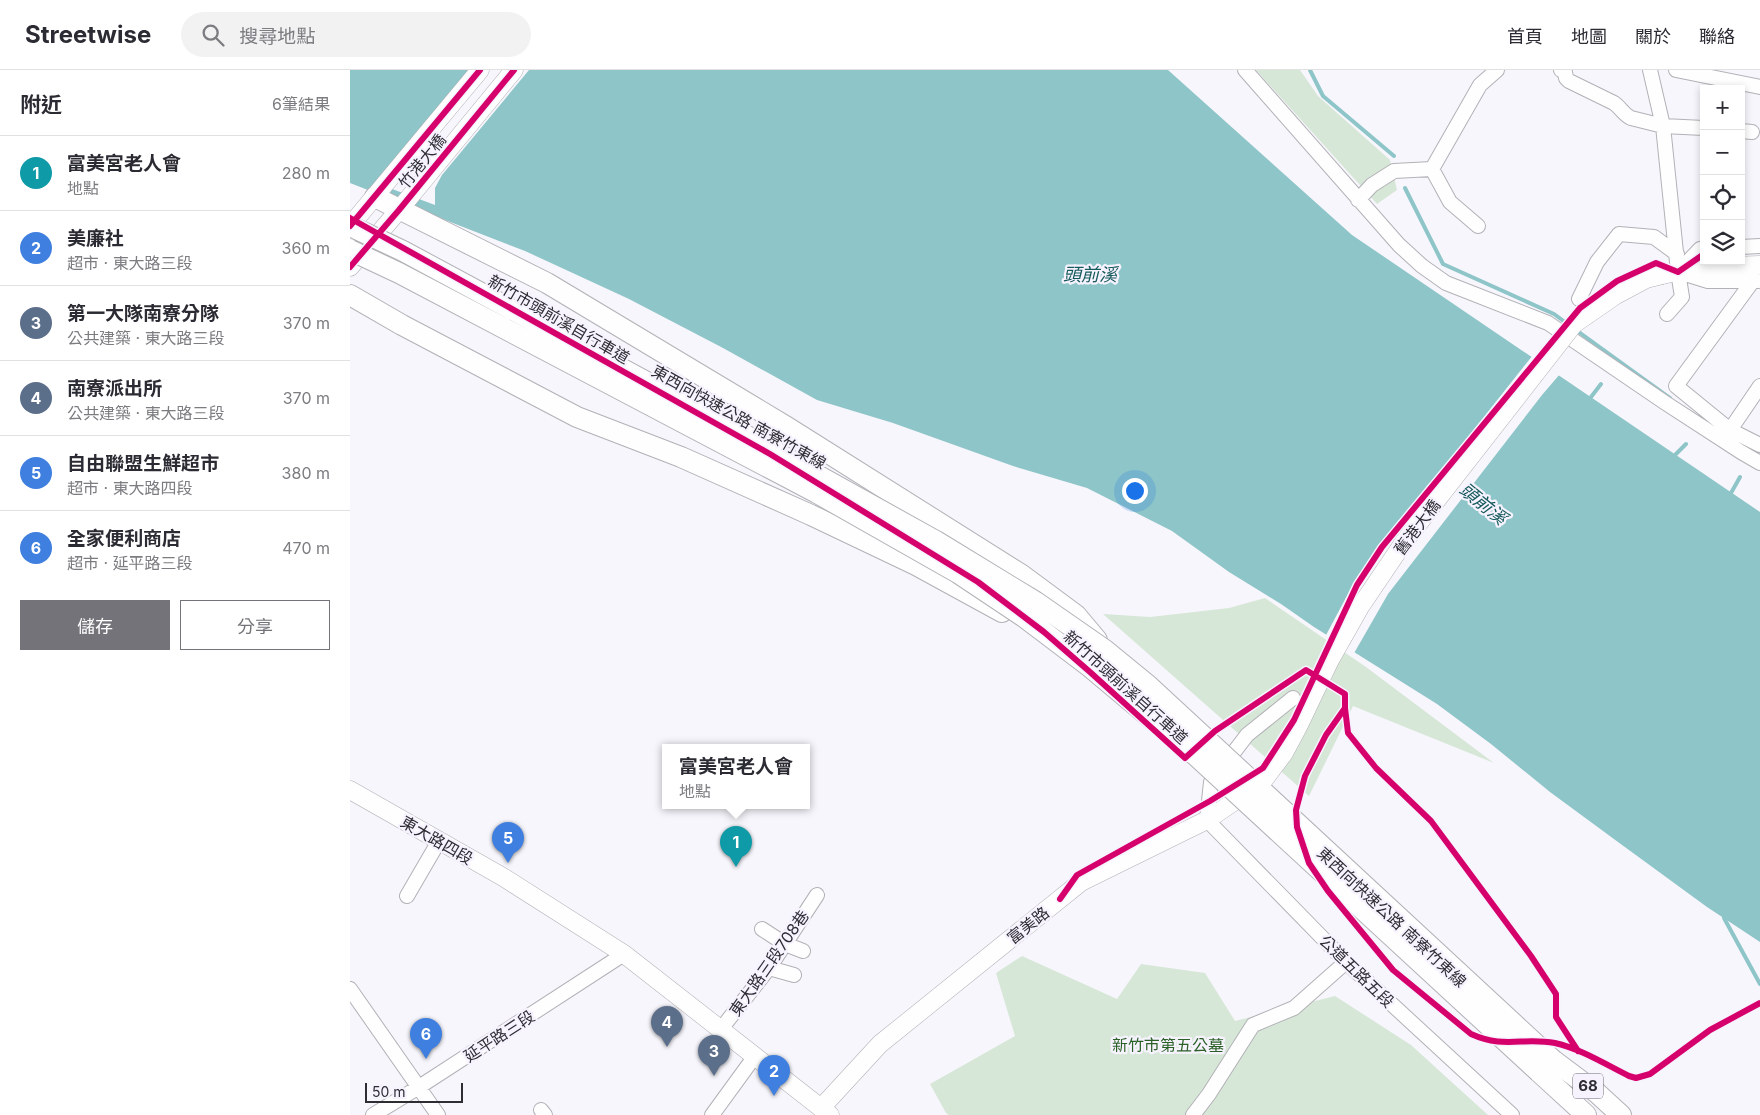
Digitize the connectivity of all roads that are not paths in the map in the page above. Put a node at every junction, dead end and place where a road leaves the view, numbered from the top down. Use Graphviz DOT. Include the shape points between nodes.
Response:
graph roads {
  1 [pos="480,70"];
  2 [pos="514,70"];
  3 [pos="1245,70"];
  4 [pos="1496,70"];
  5 [pos="1561,70"];
  6 [pos="1650,70"];
  7 [pos="1676,70"];
  8 [pos="1760,87"];
  9 [pos="1663,126"];
  10 [pos="1700,128"];
  11 [pos="1432,169"];
  12 [pos="374,197"];
  13 [pos="1358,200"];
  14 [pos="399,210"];
  15 [pos="350,226"];
  16 [pos="1478,226"];
  17 [pos="1760,246"];
  18 [pos="1745,247"];
  19 [pos="1700,249"];
  20 [pos="350,250"];
  21 [pos="1760,265"];
  22 [pos="350,267"];
  23 [pos="1672,267"];
  24 [pos="1756,281"];
  25 [pos="350,295"];
  26 [pos="1579,299"];
  27 [pos="1667,314"];
  28 [pos="1760,386"];
  29 [pos="1730,430"];
  30 [pos="1760,445"];
  31 [pos="1760,463"];
  32 [pos="1105,650"];
  33 [pos="1090,667"];
  34 [pos="1293,698"];
  35 [pos="1263,781"];
  36 [pos="350,790"];
  37 [pos="1207,820"];
  38 [pos="439,841"];
  39 [pos="817,895"];
  40 [pos="407,896"];
  41 [pos="762,929"];
  42 [pos="785,944"];
  43 [pos="804,951"];
  44 [pos="624,954"];
  45 [pos="1346,962"];
  46 [pos="769,968"];
  47 [pos="794,975"];
  48 [pos="352,998"];
  49 [pos="720,1030"];
  50 [pos="755,1056"];
  51 [pos="1546,1066"];
  52 [pos="420,1088"];
  53 [pos="826,1112"];
  54 [pos="373,1115"];
  55 [pos="438,1115"];
  56 [pos="712,1115"];
  57 [pos="1193,1115"];
  58 [pos="1512,1115"];
  59 [pos="1586,1115"];
  60 [pos="1621,1115"];
  1 -- 12 [label="main road, 竹港大橋"];
  2 -- 14 [label="main road, 竹港大橋"];
  3 -- 13 [label="street"];
  4 -- 11 [label="street" via="1480,85"];
  5 -- 9 [label="street" via="1569,81 1614,103 1627,116"];
  6 -- 9 [label="street"];
  7 -- 8 [label="street"];
  9 -- 10 [label="street"];
  9 -- 23 [label="street"];
  11 -- 13 [label="street" via="1394,171 1372,185"];
  11 -- 16 [label="street" via="1450,202"];
  12 -- 14 [label="highway"];
  12 -- 15 [label="main road, 竹港大橋"];
  13 -- 31 [label="street" via="1398,245 1446,283 1548,323"];
  14 -- 22 [label="main road, 竹港大橋, bridge"];
  14 -- 32 [label="highway, bridge" via="547,283 968,539 1076,616"];
  15 -- 32 [label="highway, 東西向快速公路 南寮竹東線 / 68, bridge" via="747,436 936,541 1036,602"];
  17 -- 18 [label="street"];
  19 -- 23 [label="street"];
  20 -- 33 [label="highway, 東西向快速公路 南寮竹東線 / 68, bridge" via="826,498 958,573"];
  21 -- 23 [label="main road, 舊港大橋"];
  23 -- 24 [label="street" via="1708,281"];
  23 -- 26 [label="street" via="1654,237 1619,234 1597,262"];
  23 -- 27 [label="street" via="1682,297"];
  23 -- 35 [label="main road, 舊港大橋, bridge" via="1616,295 1574,324 1404,542 1365,599 1330,660 1284,753"];
  24 -- 29 [label="street" via="1676,386"];
  25 -- 33 [label="highway, bridge" via="577,417 681,457 916,564 994,607"];
  28 -- 29 [label="street"];
  29 -- 30 [label="street"];
  32 -- 51 [label="highway, 東西向快速公路 南寮竹東線 / 68, bridge" via="1163,699"];
  33 -- 51 [label="highway, 東西向快速公路 南寮竹東線 / 68, bridge" via="1195,755"];
  34 -- 37 [label="street" via="1247,735 1211,782"];
  35 -- 37 [label="main road, 富美路"];
  36 -- 38 [label="main road, 東大路四段"];
  37 -- 45 [label="street, 公道五路五段"];
  37 -- 53 [label="main road, 富美路" via="1081,882 880,1044"];
  38 -- 40 [label="street"];
  38 -- 44 [label="main road, 東大路四段" via="503,877"];
  39 -- 42 [label="street, 東大路三段708巷"];
  41 -- 42 [label="street"];
  42 -- 43 [label="street"];
  42 -- 46 [label="street, 東大路三段708巷"];
  44 -- 49 [label="main road, 東大路四段"];
  44 -- 52 [label="street, 延平路三段"];
  45 -- 57 [label="street" via="1294,1008 1253,1025"];
  45 -- 58 [label="street, 公道五路五段"];
  46 -- 47 [label="street"];
  46 -- 49 [label="street, 東大路三段708巷"];
  48 -- 52 [label="street"];
  49 -- 50 [label="main road, 東大路四段"];
  50 -- 53 [label="main road, 東大路四段"];
  50 -- 56 [label="street"];
  51 -- 59 [label="highway, 東西向快速公路 南寮竹東線 / 68"];
  51 -- 60 [label="highway, 東西向快速公路 南寮竹東線 / 68" via="1597,1093"];
  52 -- 54 [label="street, 延平路三段"];
  52 -- 55 [label="street"];
}
